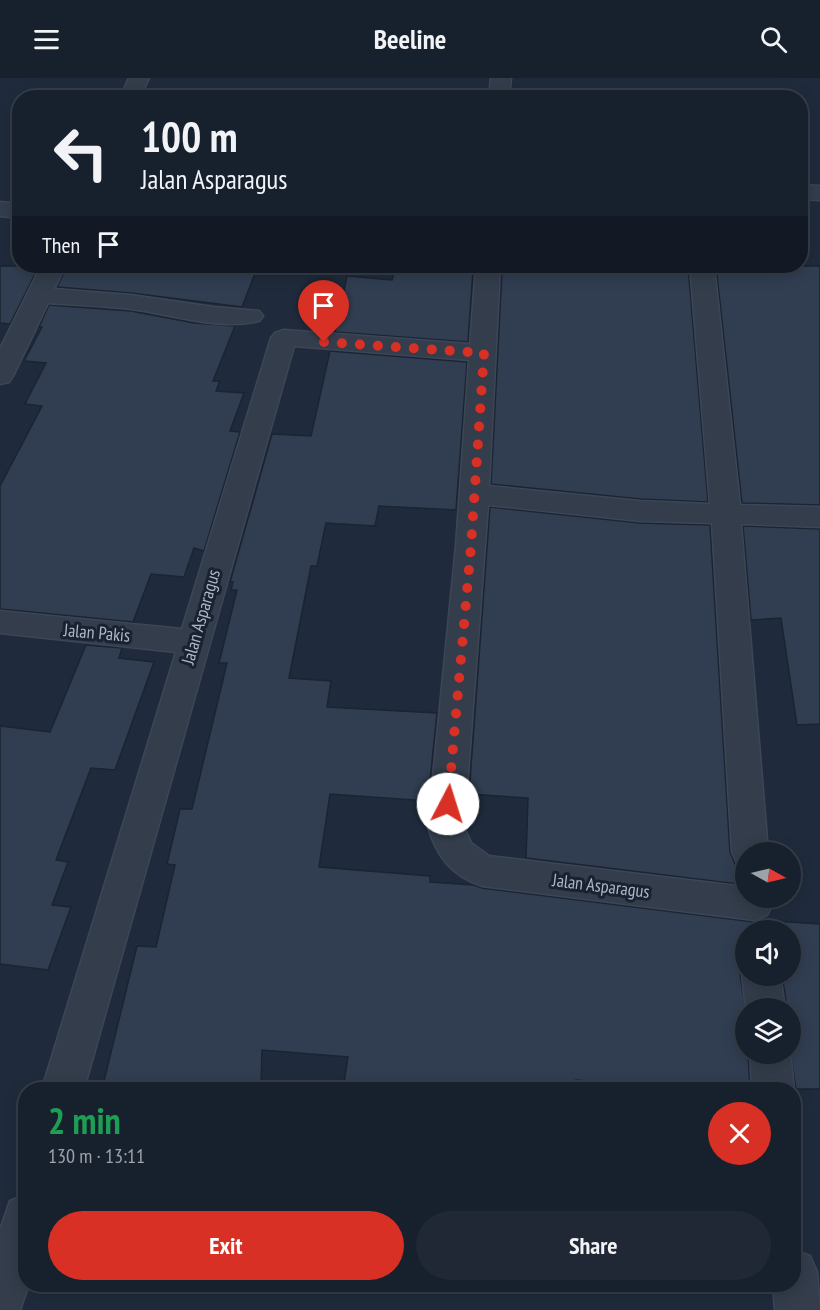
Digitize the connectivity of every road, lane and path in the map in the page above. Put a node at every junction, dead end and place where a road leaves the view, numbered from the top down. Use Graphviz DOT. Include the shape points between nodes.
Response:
graph roads {
  1 [pos="50,273"];
  2 [pos="488,273"];
  3 [pos="703,273"];
  4 [pos="39,295"];
  5 [pos="250,316"];
  6 [pos="484,353"];
  7 [pos="0,376"];
  8 [pos="475,494"];
  9 [pos="726,515"];
  10 [pos="820,517"];
  11 [pos="0,622"];
  12 [pos="194,642"];
  13 [pos="749,842"];
  14 [pos="755,910"];
  15 [pos="771,1064"];
  16 [pos="65,1082"];
  17 [pos="772,1082"];
  18 [pos="18,1244"];
  19 [pos="796,1292"];
  20 [pos="0,1304"];
  21 [pos="798,1310"];
  1 -- 4 [label="street"];
  2 -- 6 [label="street, Jalan Asparagus"];
  3 -- 9 [label="street"];
  4 -- 5 [label="street"];
  4 -- 7 [label="street"];
  6 -- 8 [label="street, Jalan Asparagus"];
  6 -- 12 [label="street, Jalan Asparagus" via="284,338"];
  8 -- 9 [label="street" via="640,511"];
  8 -- 14 [label="street, Jalan Asparagus" via="446,827 451,846 482,872"];
  9 -- 10 [label="street"];
  9 -- 13 [label="street"];
  11 -- 12 [label="street, Jalan Pakis"];
  12 -- 16 [label="street, Jalan Asparagus"];
  15 -- 17 [label="street"];
  18 -- 20 [label="street"];
  19 -- 21 [label="street"];
}
